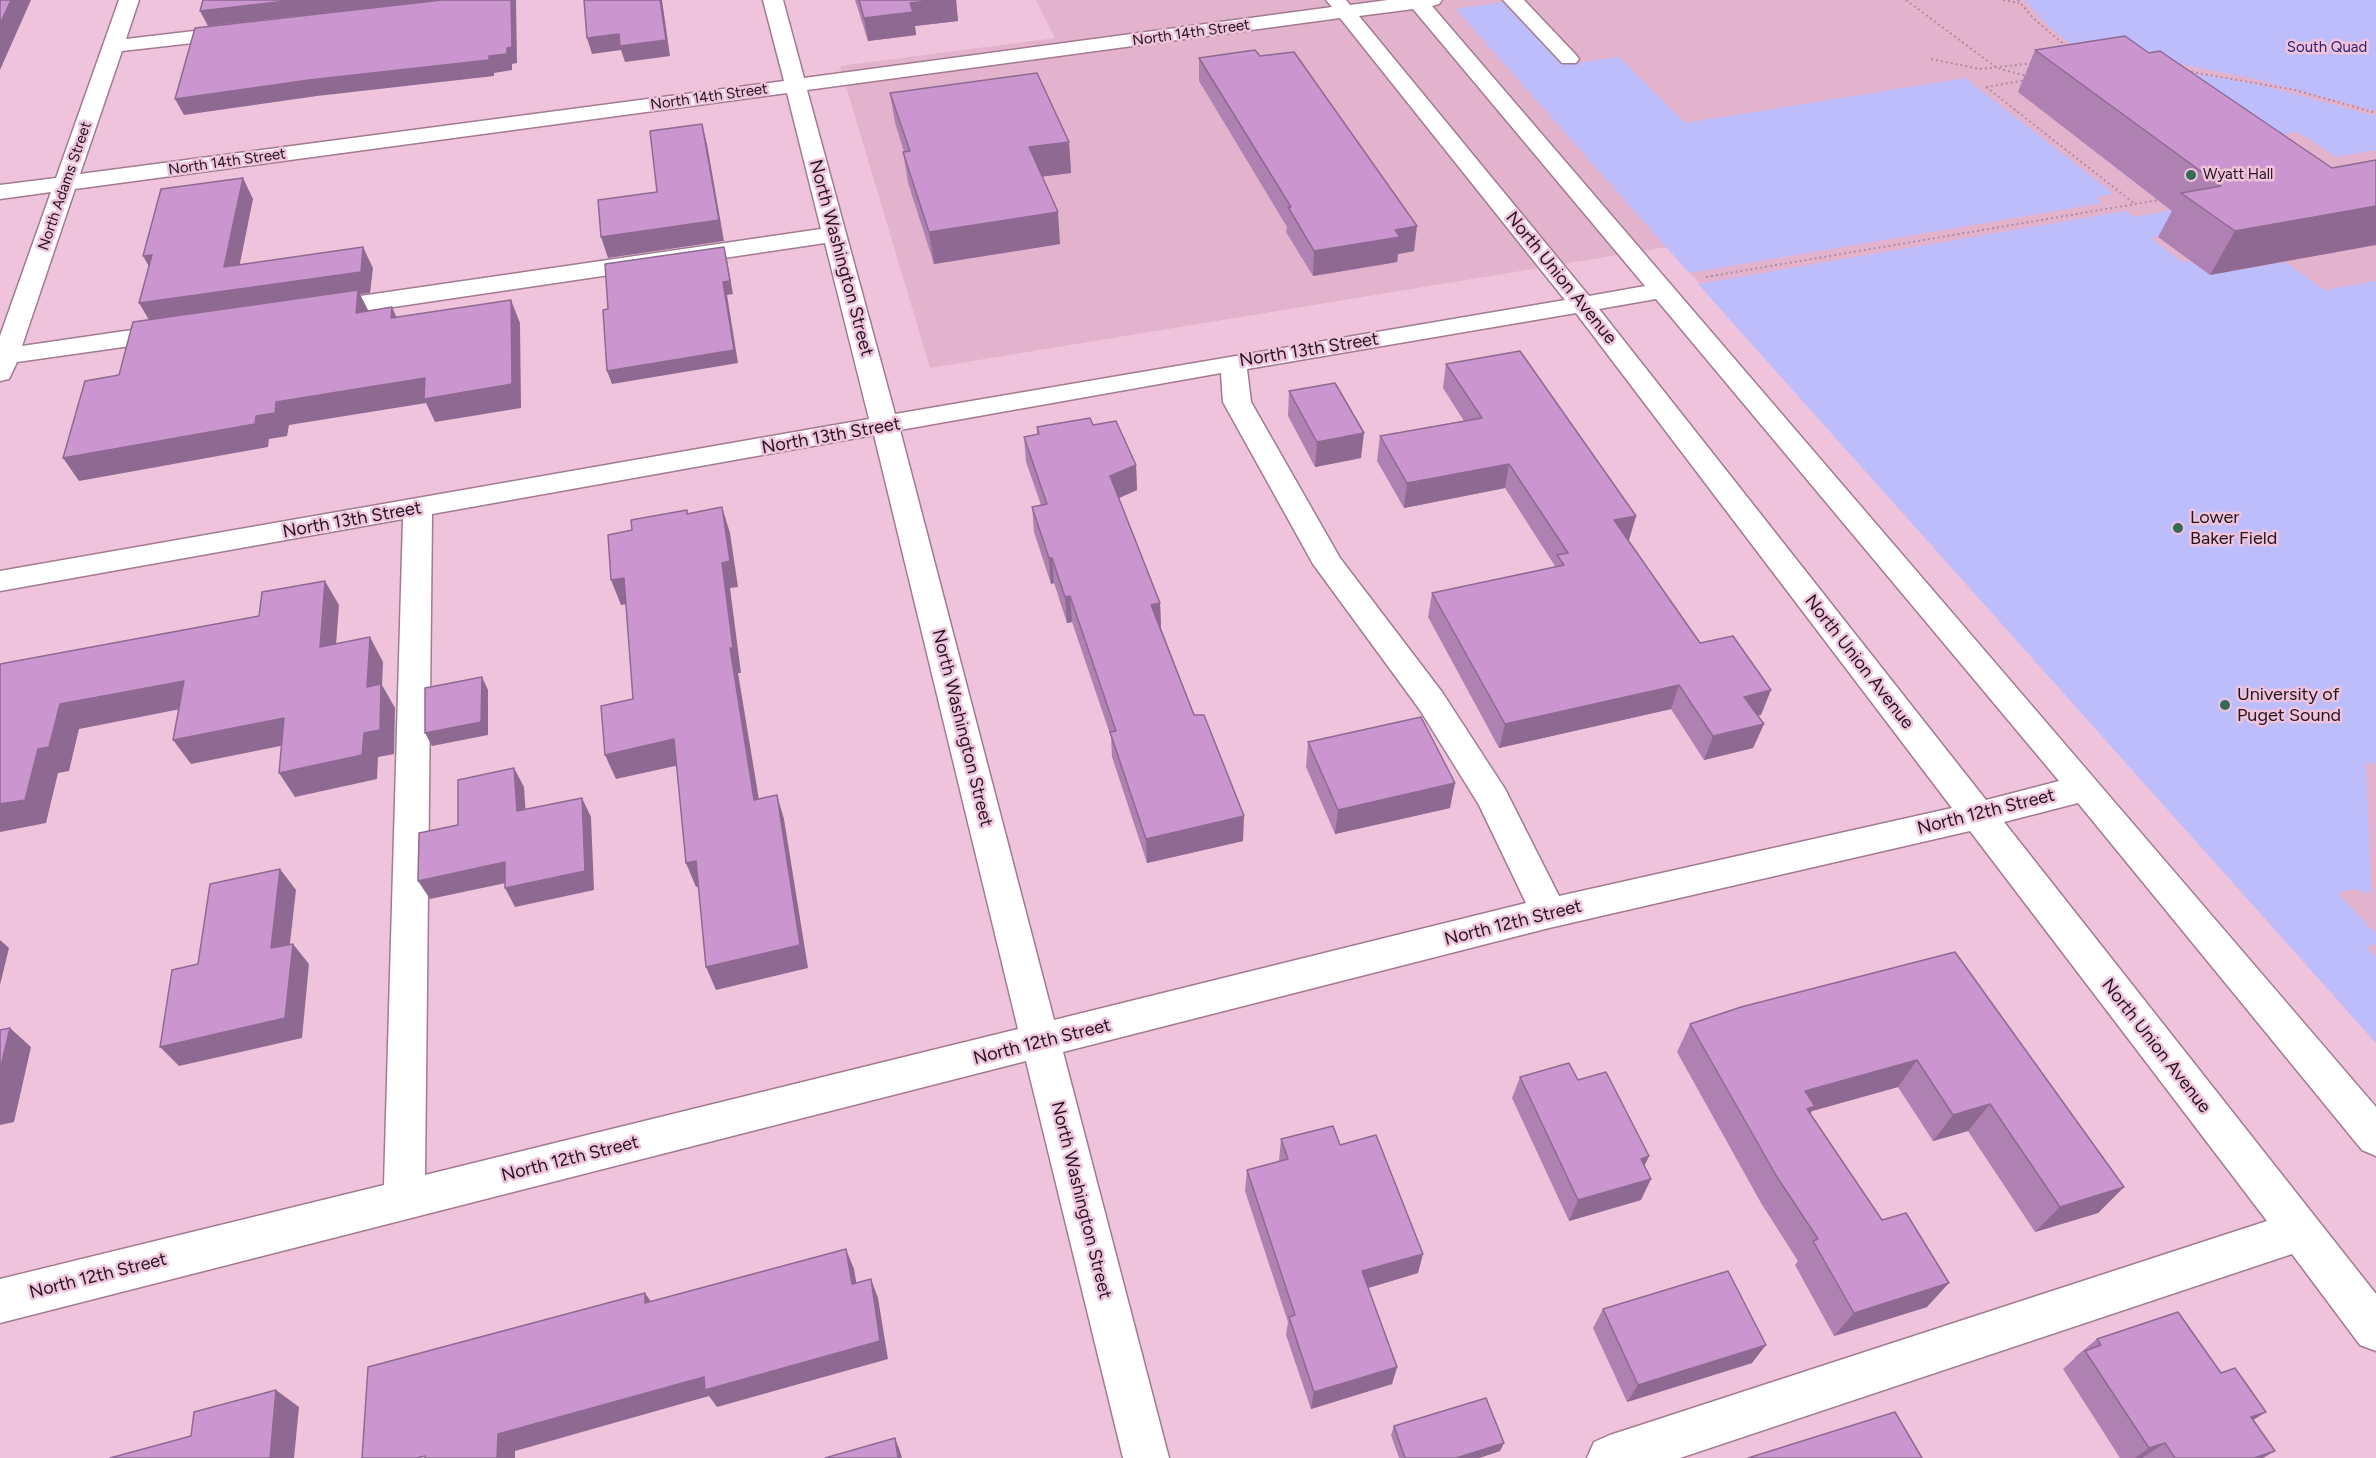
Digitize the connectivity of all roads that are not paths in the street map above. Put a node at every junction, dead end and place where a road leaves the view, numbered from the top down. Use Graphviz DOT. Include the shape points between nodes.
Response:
graph roads {
  1 [pos="129,0"];
  2 [pos="773,0"];
  3 [pos="1513,0"];
  4 [pos="1422,1"];
  5 [pos="1341,6"];
  6 [pos="255,30"];
  7 [pos="114,46"];
  8 [pos="1569,59"];
  9 [pos="795,86"];
  10 [pos="66,184"];
  11 [pos="0,192"];
  12 [pos="834,234"];
  13 [pos="1662,291"];
  14 [pos="1583,305"];
  15 [pos="290,314"];
  16 [pos="195,328"];
  17 [pos="1233,363"];
  18 [pos="3,364"];
  19 [pos="885,426"];
  20 [pos="418,508"];
  21 [pos="0,581"];
  22 [pos="2085,788"];
  23 [pos="1977,816"];
  24 [pos="1549,913"];
  25 [pos="1041,1042"];
  26 [pos="2376,1137"];
  27 [pos="404,1200"];
  28 [pos="2300,1231"];
  29 [pos="0,1301"];
  30 [pos="2376,1329"];
  31 [pos="1146,1458"];
  32 [pos="1610,1458"];
  1 -- 7 [label="street, North Adams Street"];
  2 -- 9 [label="street, North Washington Street"];
  3 -- 8 [label="street"];
  4 -- 5 [label="street, North 14th Street"];
  4 -- 13 [label="street"];
  5 -- 9 [label="street, North 14th Street"];
  5 -- 14 [label="street, North Union Avenue"];
  6 -- 7 [label="street"];
  7 -- 10 [label="street, North Adams Street"];
  9 -- 10 [label="street, North 14th Street"];
  9 -- 12 [label="street, North Washington Street"];
  10 -- 11 [label="street, North 14th Street"];
  10 -- 18 [label="street, North Adams Street"];
  12 -- 15 [label="street"];
  12 -- 19 [label="street, North Washington Street"];
  13 -- 14 [label="street, North 13th Street"];
  13 -- 22 [label="street"];
  14 -- 17 [label="street, North 13th Street"];
  14 -- 23 [label="street, North Union Avenue"];
  16 -- 18 [label="street"];
  17 -- 19 [label="street, North 13th Street"];
  17 -- 24 [label="street" via="1237,402 1328,564 1431,701 1493,799"];
  19 -- 20 [label="street, North 13th Street"];
  19 -- 25 [label="street, North Washington Street"];
  20 -- 21 [label="street, North 13th Street"];
  20 -- 27 [label="street"];
  22 -- 23 [label="street, North 12th Street"];
  22 -- 26 [label="street"];
  23 -- 24 [label="street, North 12th Street"];
  23 -- 28 [label="street, North Union Avenue"];
  24 -- 25 [label="street, North 12th Street"];
  25 -- 27 [label="street, North 12th Street"];
  25 -- 31 [label="street, North Washington Street"];
  27 -- 29 [label="street, North 12th Street"];
  28 -- 30 [label="street, North Union Avenue"];
  28 -- 32 [label="street"];
}
